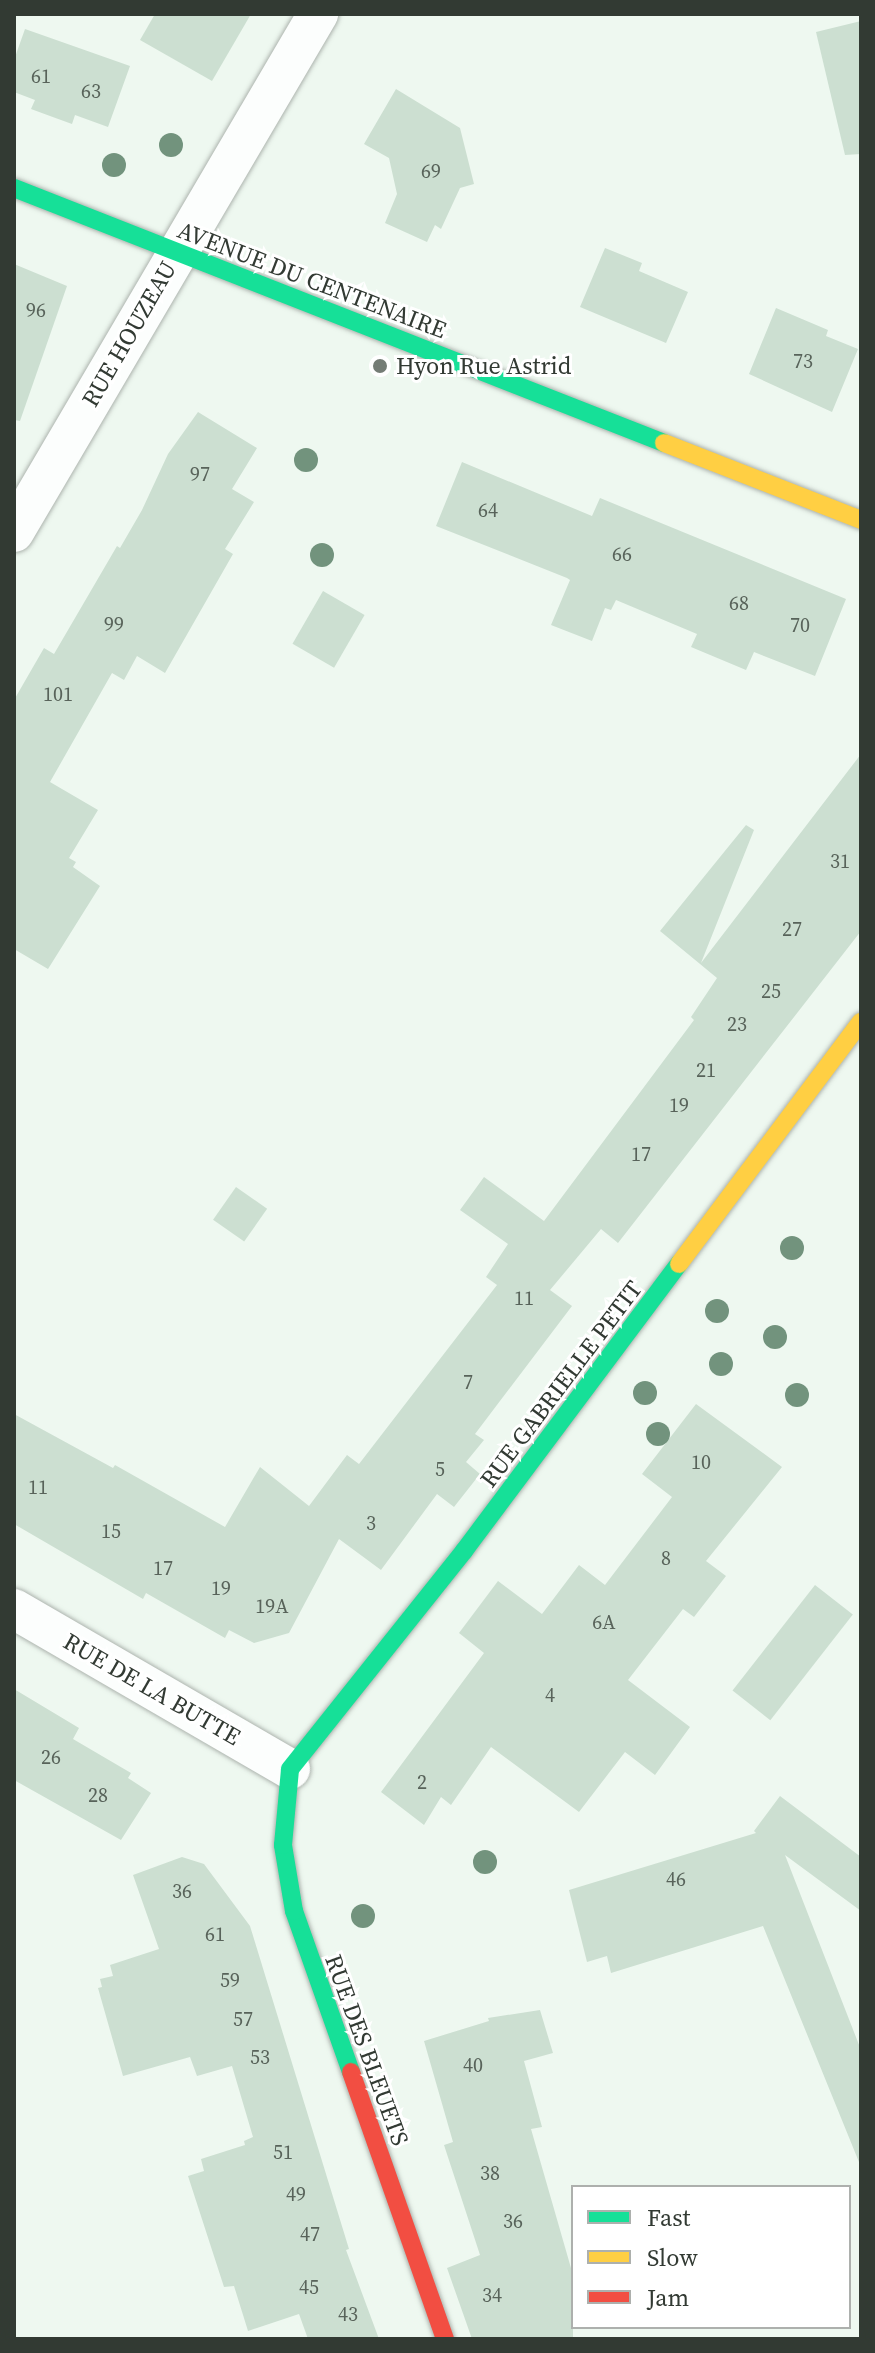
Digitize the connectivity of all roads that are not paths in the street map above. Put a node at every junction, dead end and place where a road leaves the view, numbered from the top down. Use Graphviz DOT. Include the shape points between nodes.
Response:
graph roads {
  1 [pos="318,14"];
  2 [pos="14,188"];
  3 [pos="176,252"];
  4 [pos="861,520"];
  5 [pos="14,532"];
  6 [pos="861,1022"];
  7 [pos="14,1609"];
  8 [pos="290,1769"];
  9 [pos="445,2339"];
  1 -- 3 [label="street, RUE HOUZEAU"];
  2 -- 3 [label="street, AVENUE DU CENTENAIRE"];
  3 -- 4 [label="street, AVENUE DU CENTENAIRE"];
  3 -- 5 [label="street, RUE HOUZEAU"];
  6 -- 8 [label="street, RUE GABRIELLE PETIT" via="464,1551"];
  7 -- 8 [label="street, RUE DE LA BUTTE"];
  8 -- 9 [label="street, RUE DES BLEUETS" via="283,1845 294,1911"];
}
